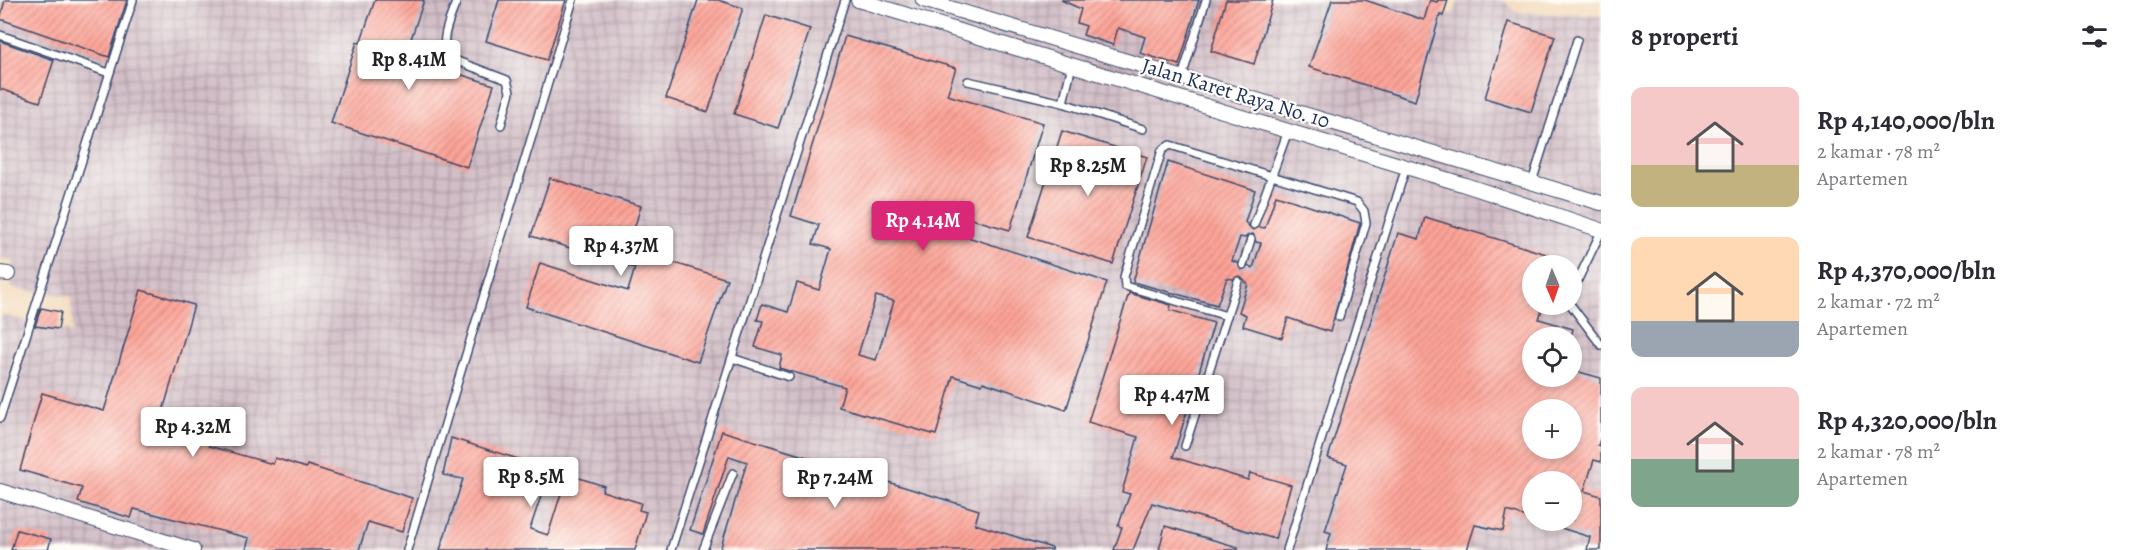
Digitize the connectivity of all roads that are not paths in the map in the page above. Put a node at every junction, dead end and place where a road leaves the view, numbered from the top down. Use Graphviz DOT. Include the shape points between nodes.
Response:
graph roads {
  1 [pos="132,0"];
  2 [pos="457,0"];
  3 [pos="573,0"];
  4 [pos="845,0"];
  5 [pos="858,0"];
  6 [pos="923,0"];
  7 [pos="1206,0"];
  8 [pos="0,35"];
  9 [pos="1577,40"];
  10 [pos="1072,65"];
  11 [pos="109,73"];
  12 [pos="1182,77"];
  13 [pos="968,81"];
  14 [pos="1064,103"];
  15 [pos="501,125"];
  16 [pos="1143,129"];
  17 [pos="1288,131"];
  18 [pos="1406,167"];
  19 [pos="1274,175"];
  20 [pos="1532,182"];
  21 [pos="1601,203"];
  22 [pos="1254,225"];
  23 [pos="1601,231"];
  24 [pos="1251,239"];
  25 [pos="1243,265"];
  26 [pos="1582,271"];
  27 [pos="1238,281"];
  28 [pos="1578,315"];
  29 [pos="1227,316"];
  30 [pos="1339,316"];
  31 [pos="1601,345"];
  32 [pos="732,358"];
  33 [pos="789,377"];
  34 [pos="0,418"];
  35 [pos="1185,446"];
  36 [pos="733,473"];
  37 [pos="0,491"];
  38 [pos="193,550"];
  39 [pos="407,550"];
  40 [pos="671,550"];
  41 [pos="704,550"];
  42 [pos="1287,550"];
  1 -- 11 [label="lane"];
  2 -- 15 [label="lane" via="444,49 457,61 507,80 510,92"];
  3 -- 39 [label="lane"];
  4 -- 32 [label="lane"];
  5 -- 10 [label="street, Jalan Karet Raya No. 10"];
  6 -- 12 [label="street, Jalan Karet Raya No. 10"];
  7 -- 12 [label="lane"];
  8 -- 11 [label="lane"];
  9 -- 20 [label="lane"];
  10 -- 14 [label="lane"];
  10 -- 17 [label="street, Jalan Karet Raya No. 10"];
  11 -- 34 [label="lane"];
  12 -- 20 [label="street, Jalan Karet Raya No. 10"];
  13 -- 14 [label="lane"];
  14 -- 16 [label="lane"];
  17 -- 18 [label="street, Jalan Karet Raya No. 10"];
  17 -- 19 [label="lane"];
  18 -- 23 [label="street, Jalan Karet Raya No. 10"];
  18 -- 42 [label="lane"];
  19 -- 22 [label="lane"];
  19 -- 29 [label="lane" via="1178,146 1162,150 1124,277 1125,286"];
  19 -- 30 [label="lane" via="1357,202 1364,211 1366,223"];
  20 -- 21 [label="street, Jalan Karet Raya No. 10"];
  23 -- 26 [label="lane"];
  24 -- 25 [label="lane"];
  27 -- 29 [label="lane"];
  28 -- 31 [label="lane"];
  29 -- 35 [label="lane"];
  32 -- 33 [label="lane"];
  32 -- 40 [label="lane"];
  36 -- 41 [label="lane"];
  37 -- 38 [label="street"];
}
